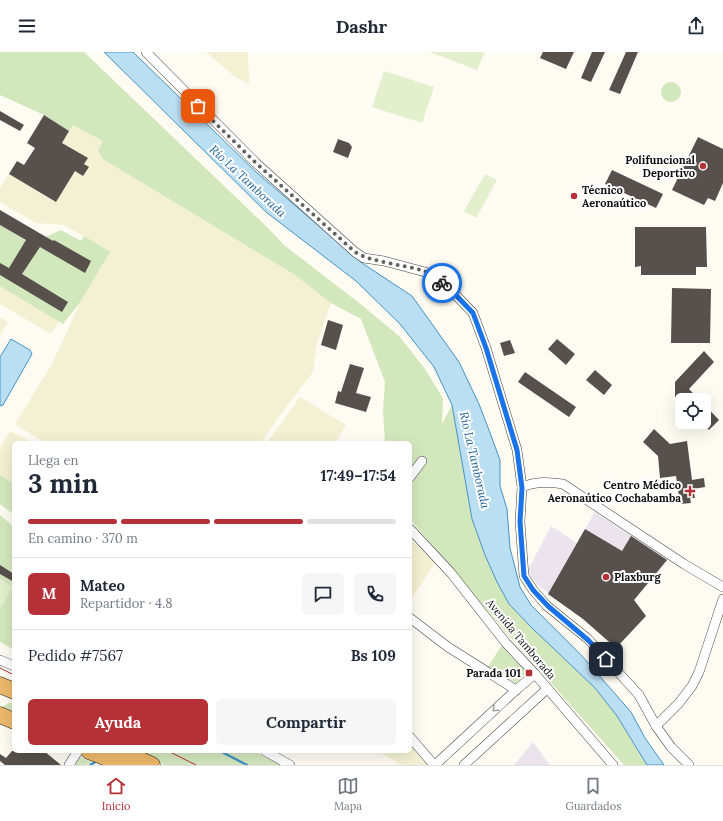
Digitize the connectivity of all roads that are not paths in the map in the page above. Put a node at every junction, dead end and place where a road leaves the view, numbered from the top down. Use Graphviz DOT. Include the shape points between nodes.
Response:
graph roads {
  1 [pos="146,52"];
  2 [pos="422,461"];
  3 [pos="412,474"];
  4 [pos="522,488"];
  5 [pos="412,531"];
  6 [pos="723,587"];
  7 [pos="723,599"];
  8 [pos="412,620"];
  9 [pos="0,660"];
  10 [pos="12,665"];
  11 [pos="535,674"];
  12 [pos="547,689"];
  13 [pos="516,690"];
  14 [pos="656,726"];
  15 [pos="412,739"];
  16 [pos="77,753"];
  17 [pos="95,753"];
  18 [pos="269,753"];
  19 [pos="117,760"];
  20 [pos="69,765"];
  21 [pos="152,765"];
  22 [pos="290,765"];
  23 [pos="434,765"];
  24 [pos="464,765"];
  25 [pos="613,765"];
  26 [pos="689,765"];
  1 -- 4 [label="street" via="256,163 355,252 364,258 425,272 450,289 473,313 517,450"];
  2 -- 3 [label="street"];
  4 -- 6 [label="street" via="548,482 564,484"];
  4 -- 14 [label="street" via="520,522 524,576 548,606 588,640 639,695"];
  5 -- 11 [label="street, Avenida Tamborada" via="451,573 506,643"];
  7 -- 14 [label="street" via="692,686"];
  8 -- 13 [label="street" via="448,647"];
  9 -- 10 [label="street"];
  11 -- 12 [label="street, Avenida Tamborada"];
  11 -- 13 [label="street"];
  12 -- 24 [label="street"];
  12 -- 25 [label="street, Avenida Tamborada"];
  13 -- 23 [label="street, one-way"];
  14 -- 26 [label="street" via="671,747"];
  15 -- 23 [label="street"];
  16 -- 20 [label="street"];
  17 -- 19 [label="highway"];
  18 -- 22 [label="street"];
  19 -- 21 [label="highway"];
}
